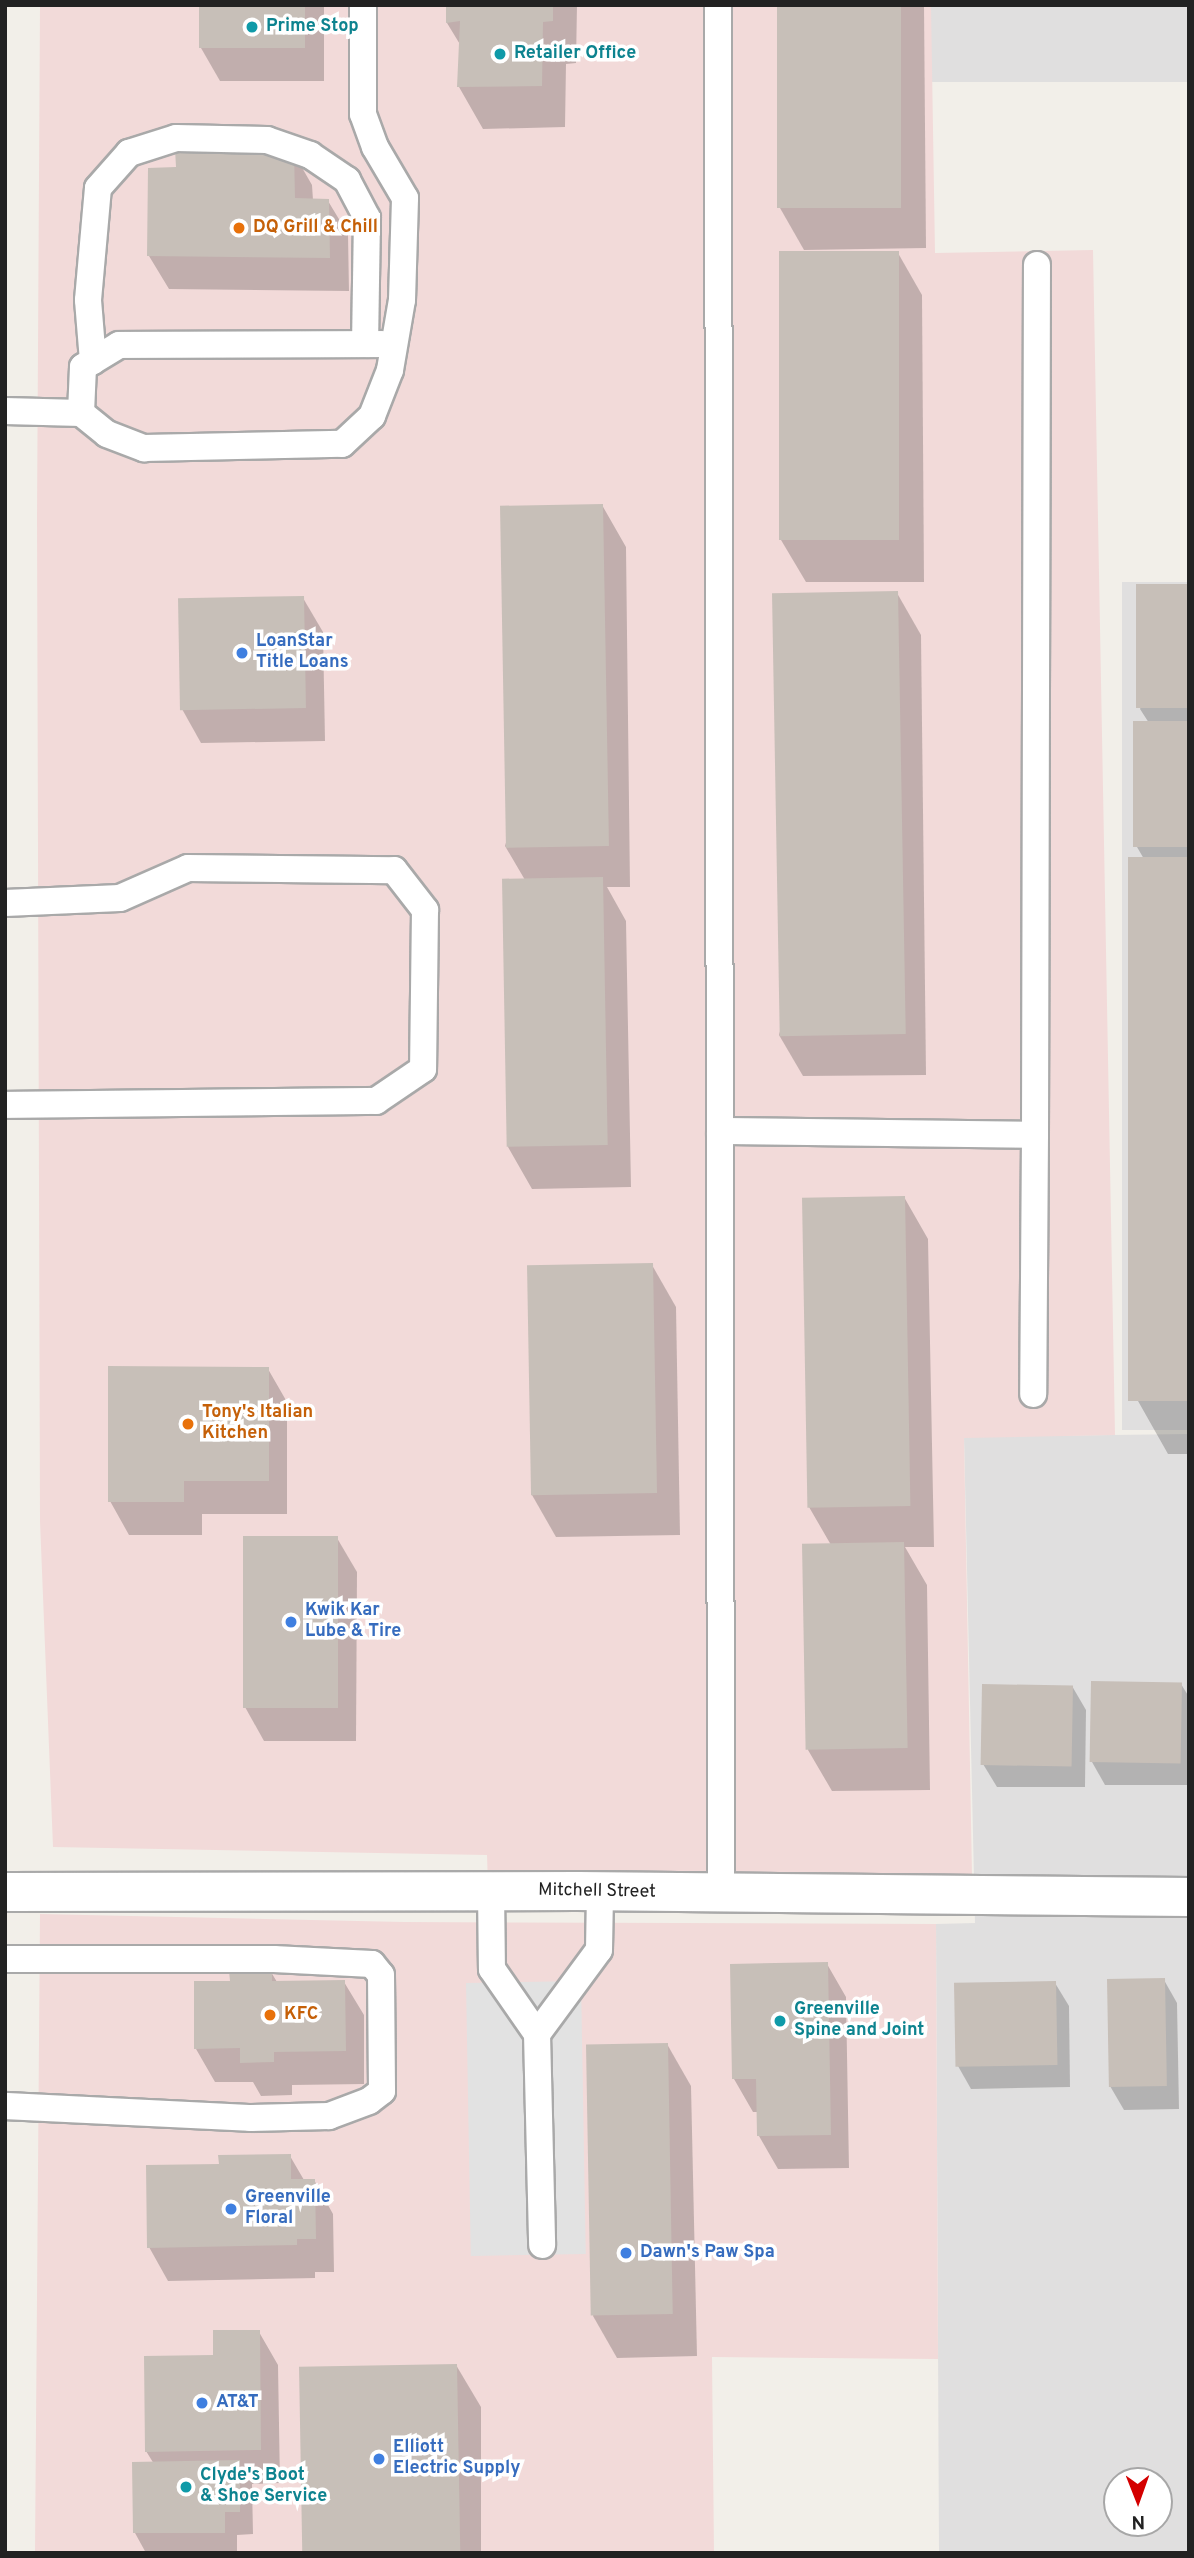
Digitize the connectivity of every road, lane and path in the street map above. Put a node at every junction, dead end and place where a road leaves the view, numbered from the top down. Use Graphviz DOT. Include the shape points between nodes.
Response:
graph roads {
  1 [pos="363,5"];
  2 [pos="718,5"];
  3 [pos="1037,265"];
  4 [pos="365,344"];
  5 [pos="394,344"];
  6 [pos="93,361"];
  7 [pos="5,411"];
  8 [pos="81,413"];
  9 [pos="5,903"];
  10 [pos="5,1105"];
  11 [pos="720,1131"];
  12 [pos="1035,1135"];
  13 [pos="1033,1394"];
  14 [pos="491,1891"];
  15 [pos="5,1892"];
  16 [pos="600,1892"];
  17 [pos="721,1894"];
  18 [pos="1189,1897"];
  19 [pos="5,1959"];
  20 [pos="537,2034"];
  21 [pos="5,2106"];
  22 [pos="542,2245"];
  1 -- 5 [label="lane" via="363,114 375,147 405,198 402,300"];
  2 -- 11 [label="lane"];
  3 -- 12 [label="lane"];
  4 -- 5 [label="lane"];
  4 -- 6 [label="lane" via="119,345"];
  4 -- 6 [label="lane" via="367,218 347,180 310,155 267,140 176,138 129,153 98,188 88,300"];
  5 -- 8 [label="lane" via="390,370 372,416 342,444 144,448 107,434"];
  6 -- 8 [label="lane" via="83,367"];
  7 -- 8 [label="lane"];
  9 -- 10 [label="lane" via="120,898 188,868 394,870 425,910 423,1069 376,1101"];
  11 -- 12 [label="lane"];
  11 -- 17 [label="lane"];
  12 -- 13 [label="lane"];
  14 -- 15 [label="street, Mitchell Street"];
  14 -- 16 [label="street, Mitchell Street"];
  14 -- 20 [label="lane" via="492,1969"];
  16 -- 17 [label="street, Mitchell Street"];
  16 -- 20 [label="lane" via="599,1950"];
  17 -- 18 [label="street, Mitchell Street"];
  19 -- 21 [label="lane" via="274,1959 372,1964 381,1975 383,2091 329,2116 251,2118"];
  20 -- 22 [label="lane"];
}
